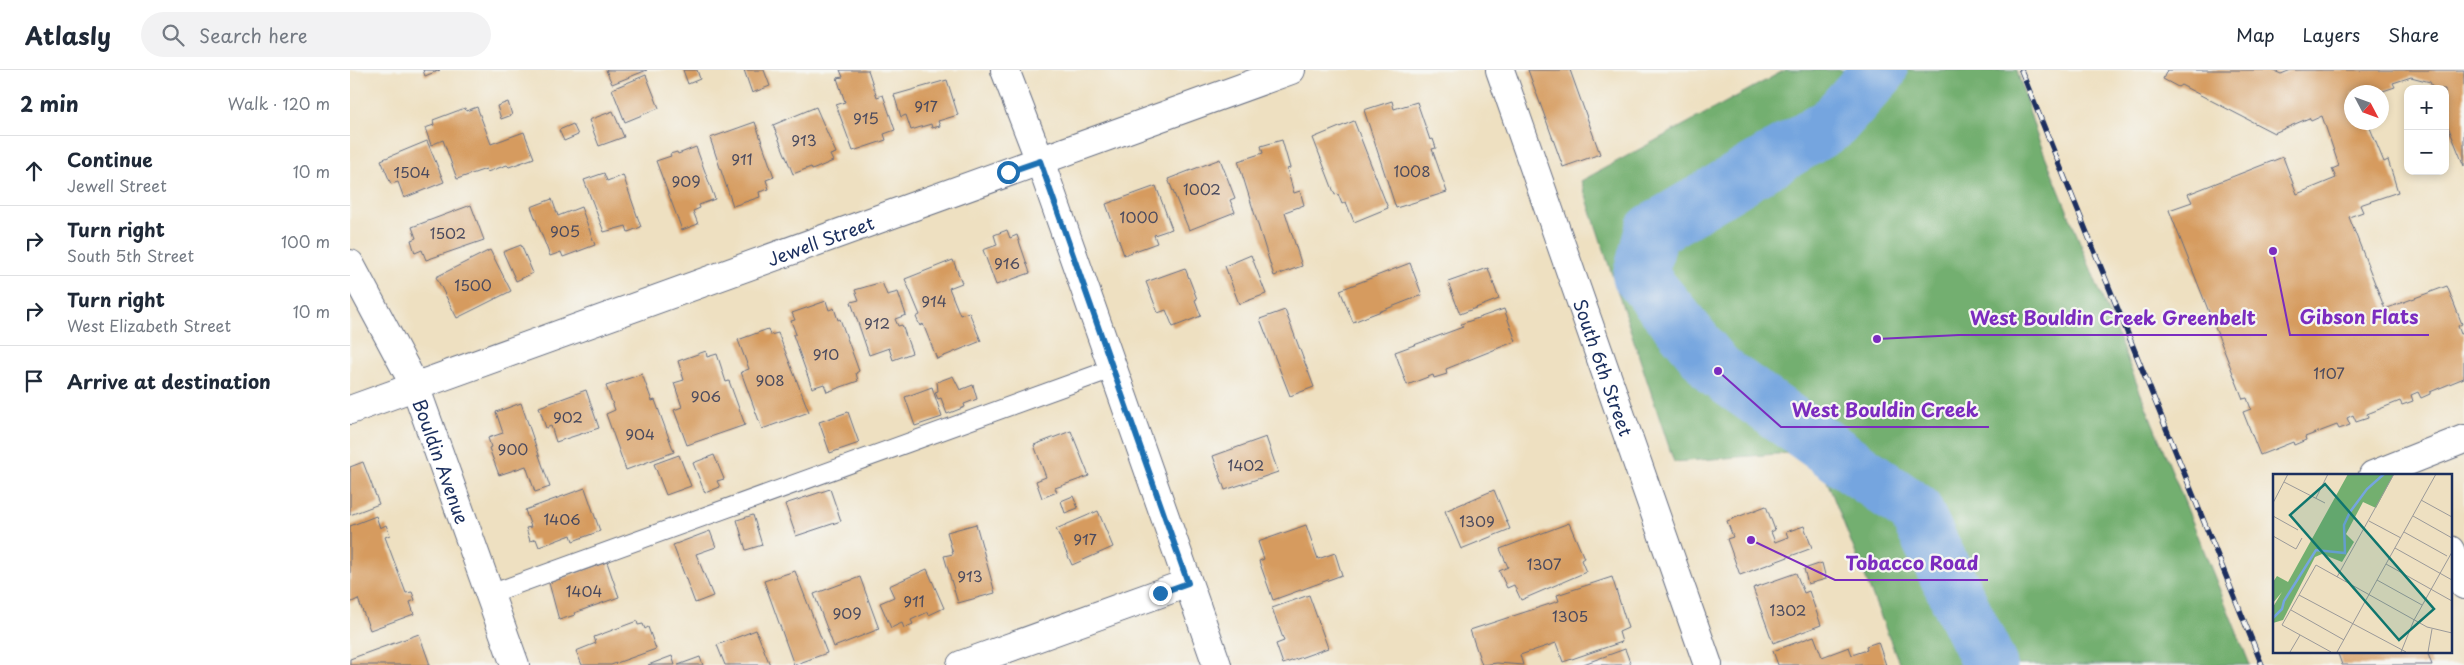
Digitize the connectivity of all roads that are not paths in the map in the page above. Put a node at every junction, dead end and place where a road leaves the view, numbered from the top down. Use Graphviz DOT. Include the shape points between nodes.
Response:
graph roads {
  1 [pos="1005,70"];
  2 [pos="1291,70"];
  3 [pos="1500,70"];
  4 [pos="1040,161"];
  5 [pos="350,264"];
  6 [pos="1112,369"];
  7 [pos="415,386"];
  8 [pos="350,410"];
  9 [pos="2464,439"];
  10 [pos="2418,467"];
  11 [pos="2379,474"];
  12 [pos="2452,555"];
  13 [pos="1188,583"];
  14 [pos="2464,585"];
  15 [pos="490,594"];
  16 [pos="515,665"];
  17 [pos="961,665"];
  18 [pos="1217,665"];
  19 [pos="1708,665"];
  1 -- 4 [label="street"];
  2 -- 4 [label="street, Jewell Street"];
  3 -- 19 [label="street, South 6th Street"];
  4 -- 6 [label="street"];
  4 -- 7 [label="street, Jewell Street"];
  5 -- 7 [label="street, Bouldin Avenue"];
  6 -- 13 [label="street"];
  6 -- 15 [label="lane"];
  7 -- 8 [label="street, Jewell Street"];
  7 -- 15 [label="street, Bouldin Avenue"];
  9 -- 10 [label="street"];
  10 -- 11 [label="street"];
  12 -- 14 [label="street"];
  13 -- 17 [label="street"];
  13 -- 18 [label="street"];
  15 -- 16 [label="street, Bouldin Avenue"];
}
